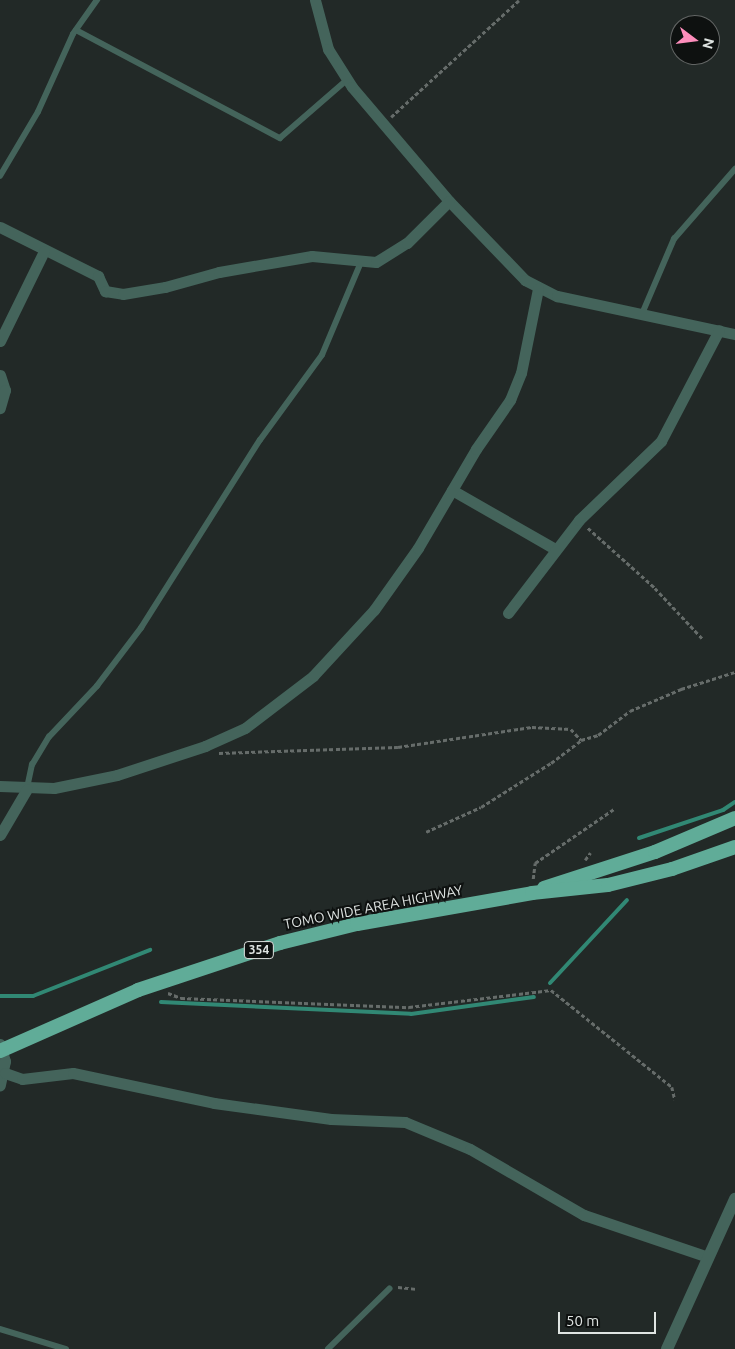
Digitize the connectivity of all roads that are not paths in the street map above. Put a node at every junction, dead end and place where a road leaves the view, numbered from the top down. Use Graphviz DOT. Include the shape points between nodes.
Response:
graph roads {
  1 [pos="97,0"];
  2 [pos="315,0"];
  3 [pos="76,30"];
  4 [pos="347,80"];
  5 [pos="735,169"];
  6 [pos="0,176"];
  7 [pos="449,201"];
  8 [pos="0,227"];
  9 [pos="44,251"];
  10 [pos="361,262"];
  11 [pos="538,289"];
  12 [pos="642,314"];
  13 [pos="719,330"];
  14 [pos="735,334"];
  15 [pos="0,341"];
  16 [pos="0,375"];
  17 [pos="0,408"];
  18 [pos="452,490"];
  19 [pos="555,549"];
  20 [pos="508,613"];
  21 [pos="0,786"];
  22 [pos="27,788"];
  23 [pos="735,818"];
  24 [pos="0,835"];
  25 [pos="735,847"];
  26 [pos="532,893"];
  27 [pos="1,1048"];
  28 [pos="5,1073"];
  29 [pos="0,1085"];
  30 [pos="735,1199"];
  31 [pos="708,1257"];
  32 [pos="389,1289"];
  33 [pos="0,1328"];
  34 [pos="66,1349"];
  35 [pos="328,1349"];
  36 [pos="667,1349"];
  1 -- 3 [label="lane"];
  2 -- 4 [label="street" via="328,49"];
  3 -- 4 [label="lane" via="280,138"];
  3 -- 6 [label="lane" via="38,112"];
  4 -- 7 [label="street"];
  5 -- 12 [label="lane" via="674,239"];
  7 -- 10 [label="street" via="395,252 376,262"];
  7 -- 11 [label="street" via="509,265"];
  8 -- 9 [label="street"];
  9 -- 10 [label="street" via="98,276 105,290 123,294 304,257"];
  9 -- 15 [label="street"];
  10 -- 22 [label="lane" via="322,356 260,440 141,628 97,686 45,744 32,765"];
  11 -- 12 [label="street"];
  11 -- 18 [label="street" via="515,389"];
  12 -- 13 [label="street"];
  13 -- 14 [label="street"];
  13 -- 19 [label="street" via="661,441"];
  16 -- 17 [label="street" via="6,390"];
  18 -- 19 [label="street"];
  18 -- 22 [label="street" via="363,626 339,652 262,717 205,746 117,775 54,788"];
  19 -- 20 [label="street"];
  21 -- 22 [label="street"];
  22 -- 24 [label="street"];
  23 -- 26 [label="highway, TOMO WIDE AREA HIGHWAY / 354" via="655,852"];
  25 -- 26 [label="highway, TOMO WIDE AREA HIGHWAY / 354" via="672,869 608,885"];
  26 -- 27 [label="highway, TOMO WIDE AREA HIGHWAY / 354" via="357,924 280,943 157,984"];
  27 -- 28 [label="street"];
  28 -- 29 [label="street"];
  28 -- 31 [label="street" via="22,1079 73,1073 214,1103 332,1119 405,1122 470,1149 584,1215"];
  30 -- 31 [label="street"];
  31 -- 36 [label="street"];
  32 -- 35 [label="lane"];
  33 -- 34 [label="lane"];
}
